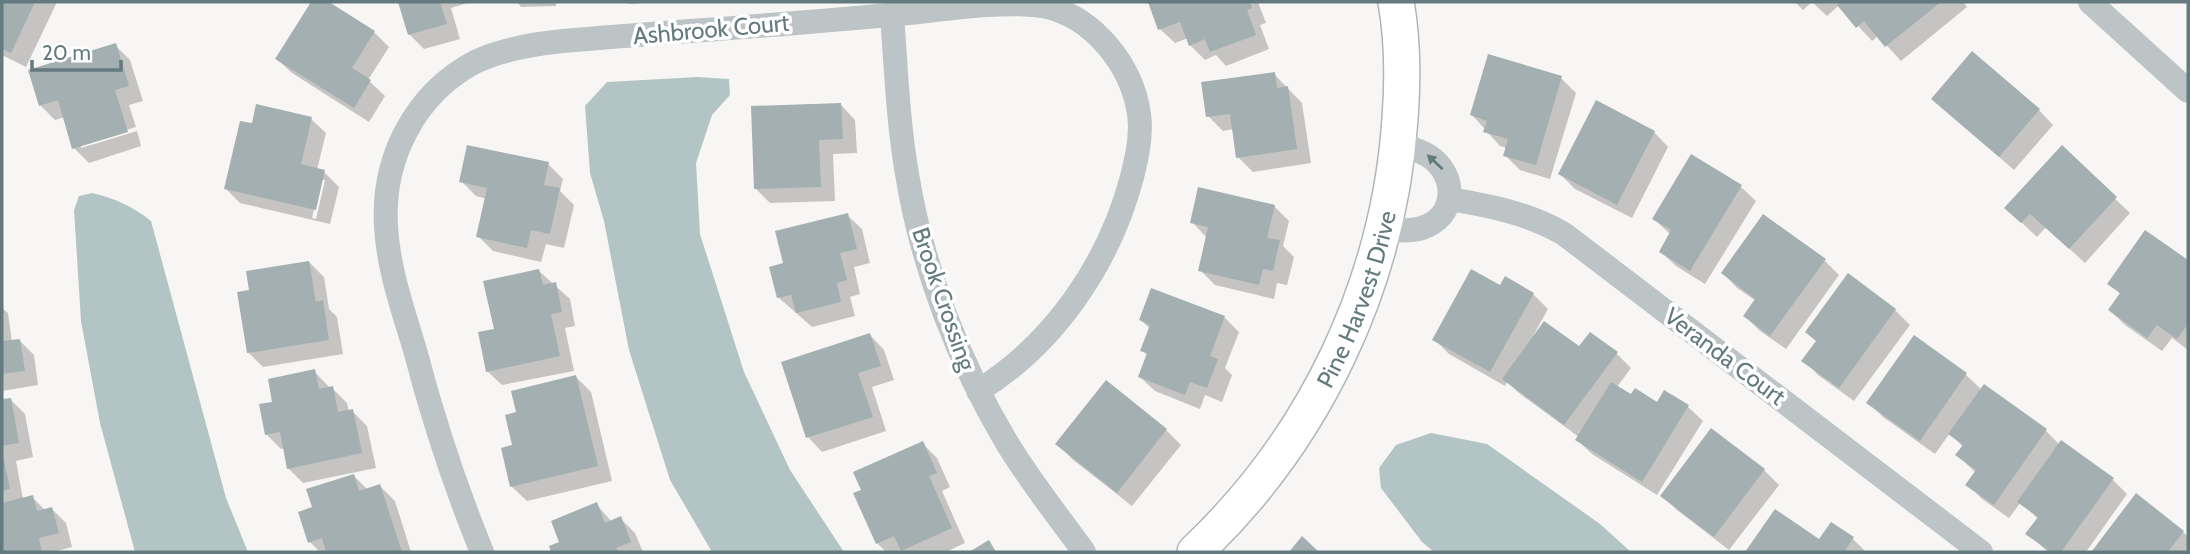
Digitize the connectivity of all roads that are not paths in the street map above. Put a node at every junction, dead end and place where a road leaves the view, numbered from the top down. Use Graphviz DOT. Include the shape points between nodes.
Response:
graph roads {
  1 [pos="1396,2"];
  2 [pos="2090,2"];
  3 [pos="892,15"];
  4 [pos="2188,91"];
  5 [pos="1398,143"];
  6 [pos="1450,199"];
  7 [pos="1384,230"];
  8 [pos="978,391"];
  9 [pos="482,552"];
  10 [pos="1084,552"];
  11 [pos="1195,552"];
  12 [pos="1981,552"];
  1 -- 5 [label="street, Pine Harvest Drive" via="1402,67"];
  2 -- 4 [label="street"];
  3 -- 8 [label="street, Brook Crossing" via="901,131 915,214 942,306"];
  3 -- 8 [label="street, Ashbrook Court" via="993,4 1043,6 1065,13 1100,37 1135,94 1140,137 1135,164 1121,211 1094,268 1044,338 1003,376"];
  3 -- 9 [label="street, Ashbrook Court" via="533,44 477,61 435,90 419,108 394,156 387,186 388,247 442,445"];
  6 -- 5 [label="street, one-way" via="1444,171 1425,153"];
  5 -- 7 [label="street, Pine Harvest Drive"];
  6 -- 7 [label="street" via="1445,213 1422,228"];
  6 -- 12 [label="street, Veranda Court" via="1519,213 1564,234"];
  7 -- 11 [label="street, Pine Harvest Drive" via="1356,317 1315,400 1254,489"];
  8 -- 10 [label="street, Brook Crossing" via="1008,444"];
}
